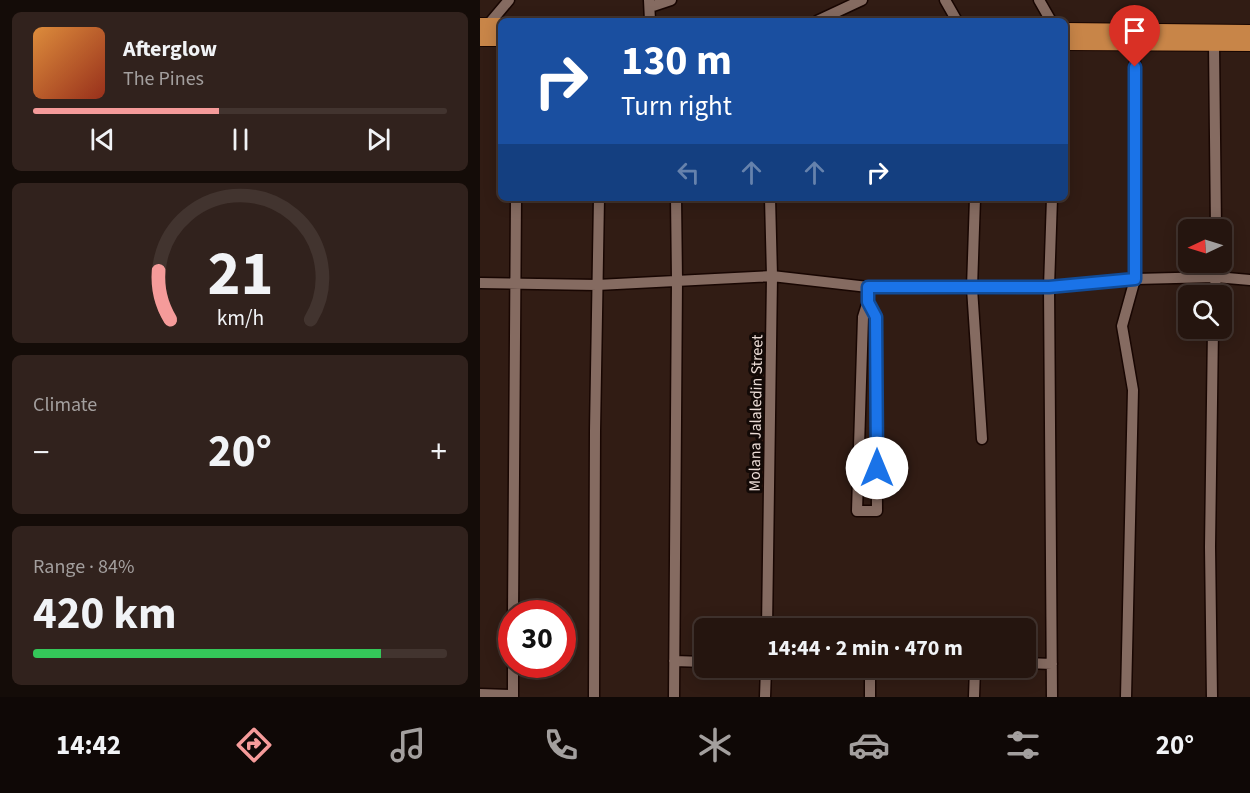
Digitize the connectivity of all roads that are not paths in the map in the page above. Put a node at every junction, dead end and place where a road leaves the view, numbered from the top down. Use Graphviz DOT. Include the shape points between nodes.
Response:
graph roads {
  1 [pos="509,0"];
  2 [pos="670,0"];
  3 [pos="862,0"];
  4 [pos="945,0"];
  5 [pos="1039,0"];
  6 [pos="649,3"];
  7 [pos="650,18"];
  8 [pos="823,18"];
  9 [pos="955,18"];
  10 [pos="1048,18"];
  11 [pos="490,25"];
  12 [pos="1068,30"];
  13 [pos="1250,32"];
  14 [pos="480,39"];
  15 [pos="498,39"];
  16 [pos="1068,43"];
  17 [pos="1135,43"];
  18 [pos="1214,44"];
  19 [pos="1250,44"];
  20 [pos="516,201"];
  21 [pos="599,201"];
  22 [pos="676,201"];
  23 [pos="770,201"];
  24 [pos="975,201"];
  25 [pos="1052,201"];
  26 [pos="1216,219"];
  27 [pos="1216,273"];
  28 [pos="772,276"];
  29 [pos="1216,277"];
  30 [pos="1135,279"];
  31 [pos="677,280"];
  32 [pos="1250,280"];
  33 [pos="480,283"];
  34 [pos="514,283"];
  35 [pos="597,285"];
  36 [pos="1216,285"];
  37 [pos="868,287"];
  38 [pos="1049,287"];
  39 [pos="972,288"];
  40 [pos="868,302"];
  41 [pos="1213,339"];
  42 [pos="982,439"];
  43 [pos="513,600"];
  44 [pos="767,618"];
  45 [pos="674,662"];
  46 [pos="694,662"];
  47 [pos="1036,663"];
  48 [pos="1052,664"];
  49 [pos="513,678"];
  50 [pos="766,678"];
  51 [pos="870,678"];
  52 [pos="975,678"];
  53 [pos="480,694"];
  54 [pos="513,696"];
  55 [pos="594,697"];
  56 [pos="674,697"];
  57 [pos="765,697"];
  58 [pos="870,697"];
  59 [pos="974,697"];
  60 [pos="1052,697"];
  61 [pos="1126,697"];
  62 [pos="1212,697"];
  1 -- 11 [label="street"];
  2 -- 6 [label="street"];
  3 -- 8 [label="street"];
  4 -- 9 [label="street"];
  5 -- 10 [label="street"];
  6 -- 7 [label="street"];
  12 -- 13 [label="main road"];
  14 -- 15 [label="main road"];
  16 -- 17 [label="main road"];
  17 -- 18 [label="main road"];
  17 -- 30 [label="street"];
  18 -- 19 [label="main road"];
  18 -- 26 [label="street"];
  20 -- 34 [label="street"];
  21 -- 35 [label="street"];
  22 -- 31 [label="street"];
  23 -- 28 [label="street, Molana Jalaledin Street"];
  24 -- 39 [label="street"];
  25 -- 38 [label="street"];
  27 -- 29 [label="street"];
  28 -- 31 [label="street"];
  28 -- 37 [label="street"];
  28 -- 44 [label="street, Molana Jalaledin Street"];
  29 -- 30 [label="street"];
  29 -- 32 [label="street"];
  29 -- 36 [label="street"];
  30 -- 38 [label="street"];
  30 -- 61 [label="street" via="1122,326 1133,390"];
  31 -- 35 [label="street"];
  31 -- 45 [label="street"];
  33 -- 34 [label="street"];
  34 -- 35 [label="street"];
  34 -- 43 [label="street"];
  35 -- 55 [label="street"];
  37 -- 39 [label="street"];
  37 -- 40 [label="street"];
  38 -- 39 [label="street"];
  38 -- 48 [label="street"];
  39 -- 42 [label="street"];
  40 -- 40 [label="street" via="876,317 878,511 857,511 863,317"];
  41 -- 62 [label="street"];
  45 -- 46 [label="street"];
  45 -- 56 [label="street"];
  47 -- 48 [label="street"];
  48 -- 60 [label="street"];
  49 -- 54 [label="street"];
  50 -- 57 [label="street"];
  51 -- 58 [label="street"];
  52 -- 59 [label="street"];
  53 -- 54 [label="street"];
}
